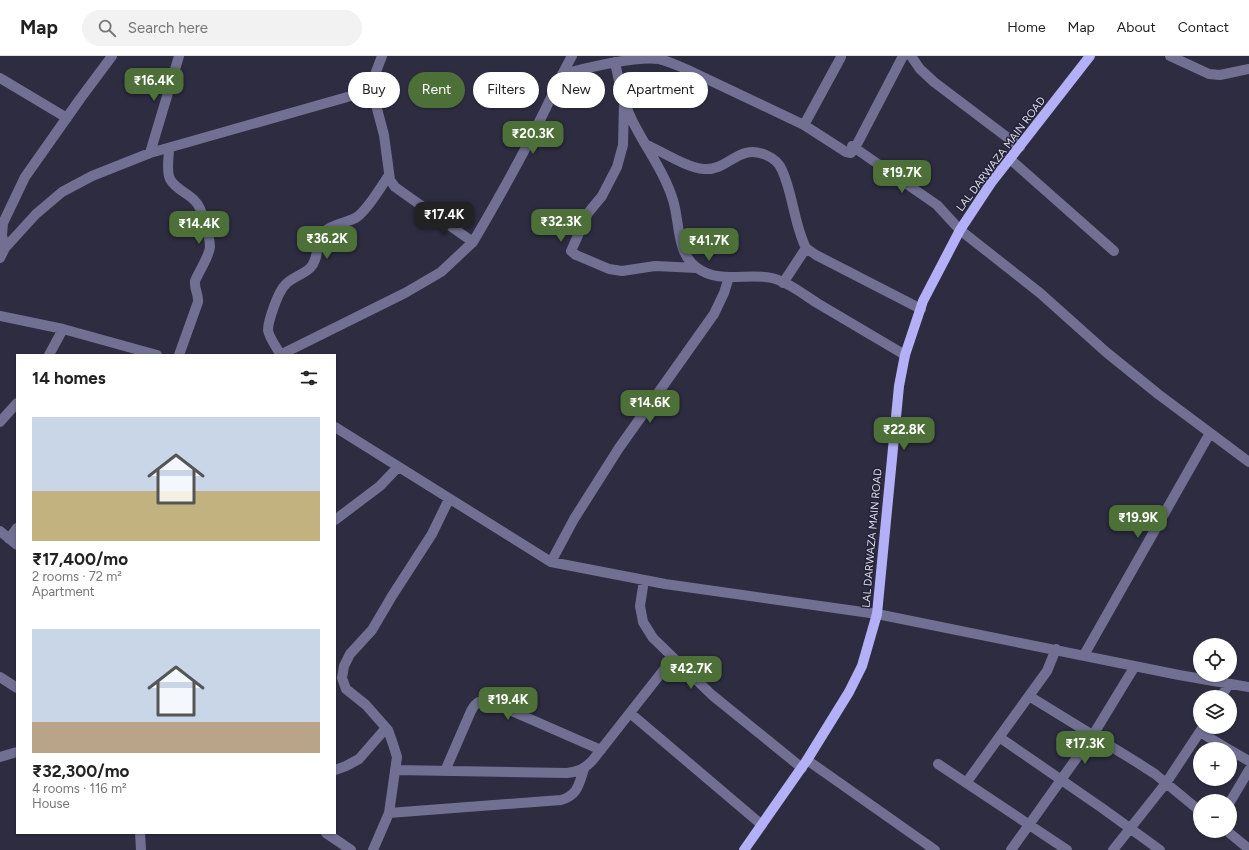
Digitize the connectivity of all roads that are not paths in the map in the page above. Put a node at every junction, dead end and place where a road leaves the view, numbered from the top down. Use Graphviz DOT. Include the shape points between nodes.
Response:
graph roads {
  1 [pos="112,56"];
  2 [pos="179,56"];
  3 [pos="572,56"];
  4 [pos="904,56"];
  5 [pos="911,56"];
  6 [pos="1090,56"];
  7 [pos="1170,56"];
  8 [pos="841,57"];
  9 [pos="378,58"];
  10 [pos="615,62"];
  11 [pos="1249,69"];
  12 [pos="375,72"];
  13 [pos="563,72"];
  14 [pos="571,72"];
  15 [pos="617,72"];
  16 [pos="0,78"];
  17 [pos="348,97"];
  18 [pos="547,106"];
  19 [pos="377,108"];
  20 [pos="624,108"];
  21 [pos="627,108"];
  22 [pos="66,118"];
  23 [pos="804,125"];
  24 [pos="645,144"];
  25 [pos="854,147"];
  26 [pos="1020,147"];
  27 [pos="169,148"];
  28 [pos="150,153"];
  29 [pos="1010,159"];
  30 [pos="389,175"];
  31 [pos="960,230"];
  32 [pos="473,242"];
  33 [pos="5,248"];
  34 [pos="806,248"];
  35 [pos="1114,251"];
  36 [pos="0,258"];
  37 [pos="698,268"];
  38 [pos="729,277"];
  39 [pos="783,283"];
  40 [pos="921,309"];
  41 [pos="0,316"];
  42 [pos="63,329"];
  43 [pos="130,351"];
  44 [pos="49,354"];
  45 [pos="150,354"];
  46 [pos="179,354"];
  47 [pos="280,354"];
  48 [pos="283,354"];
  49 [pos="905,356"];
  50 [pos="16,404"];
  51 [pos="0,422"];
  52 [pos="336,428"];
  53 [pos="1210,433"];
  54 [pos="1249,462"];
  55 [pos="398,467"];
  56 [pos="449,500"];
  57 [pos="336,519"];
  58 [pos="0,531"];
  59 [pos="16,532"];
  60 [pos="13,542"];
  61 [pos="551,562"];
  62 [pos="644,580"];
  63 [pos="877,614"];
  64 [pos="1056,649"];
  65 [pos="1084,655"];
  66 [pos="673,658"];
  67 [pos="1135,666"];
  68 [pos="0,677"];
  69 [pos="339,678"];
  70 [pos="1229,684"];
  71 [pos="16,687"];
  72 [pos="1249,687"];
  73 [pos="1225,690"];
  74 [pos="1029,696"];
  75 [pos="630,713"];
  76 [pos="386,728"];
  77 [pos="1199,734"];
  78 [pos="1207,734"];
  79 [pos="1093,735"];
  80 [pos="999,737"];
  81 [pos="1218,742"];
  82 [pos="601,750"];
  83 [pos="16,752"];
  84 [pos="1237,754"];
  85 [pos="0,757"];
  86 [pos="1249,761"];
  87 [pos="805,764"];
  88 [pos="938,764"];
  89 [pos="584,769"];
  90 [pos="336,770"];
  91 [pos="395,770"];
  92 [pos="1249,770"];
  93 [pos="445,771"];
  94 [pos="1061,779"];
  95 [pos="966,783"];
  96 [pos="1166,783"];
  97 [pos="1235,794"];
  98 [pos="1193,805"];
  99 [pos="389,813"];
  100 [pos="762,824"];
  101 [pos="1029,825"];
  102 [pos="1130,828"];
  103 [pos="140,834"];
  104 [pos="327,834"];
  105 [pos="1236,838"];
  106 [pos="1249,849"];
  107 [pos="141,850"];
  108 [pos="351,850"];
  109 [pos="373,850"];
  110 [pos="744,850"];
  111 [pos="935,850"];
  112 [pos="1011,850"];
  113 [pos="1066,850"];
  114 [pos="1113,850"];
  115 [pos="1160,850"];
  1 -- 22 [label="street"];
  2 -- 28 [label="street"];
  3 -- 13 [label="street"];
  4 -- 25 [label="street"];
  5 -- 26 [label="street" via="934,82"];
  6 -- 26 [label="main road, LAL DARWAZA MAIN ROAD"];
  7 -- 11 [label="street" via="1209,74"];
  8 -- 23 [label="street"];
  9 -- 12 [label="street"];
  10 -- 14 [label="street"];
  10 -- 15 [label="street"];
  10 -- 23 [label="street" via="649,58 669,62"];
  16 -- 22 [label="street"];
  17 -- 27 [label="street"];
  18 -- 32 [label="street"];
  19 -- 30 [label="street" via="385,141"];
  20 -- 37 [label="street" via="623,145 619,162 602,196 588,213 571,251 609,269 622,271 655,266"];
  21 -- 24 [label="street"];
  22 -- 33 [label="street" via="25,177 6,216 2,235"];
  23 -- 25 [label="street" via="846,152 851,153"];
  24 -- 34 [label="street" via="686,164 703,169 718,167 746,152 761,153 770,157 781,168"];
  24 -- 37 [label="street" via="667,184 685,255 690,263"];
  25 -- 31 [label="street" via="937,205"];
  26 -- 29 [label="main road, LAL DARWAZA MAIN ROAD"];
  27 -- 28 [label="street"];
  27 -- 46 [label="street" via="169,177 199,205 210,248 194,284 198,302"];
  28 -- 33 [label="street" via="92,176 62,192 36,214"];
  29 -- 31 [label="main road, LAL DARWAZA MAIN ROAD"];
  29 -- 35 [label="street"];
  30 -- 32 [label="street" via="395,187"];
  30 -- 47 [label="street" via="360,215 326,230 321,236 312,266 289,281 280,291 268,329"];
  31 -- 40 [label="main road, LAL DARWAZA MAIN ROAD"];
  31 -- 53 [label="street" via="1040,293 1106,352"];
  32 -- 48 [label="street" via="441,272 411,290"];
  33 -- 36 [label="street"];
  34 -- 39 [label="street"];
  34 -- 40 [label="street"];
  37 -- 38 [label="street" via="707,273"];
  38 -- 39 [label="street" via="765,277"];
  38 -- 61 [label="street" via="714,314 620,448 574,519"];
  39 -- 49 [label="street"];
  40 -- 49 [label="main road, LAL DARWAZA MAIN ROAD"];
  41 -- 42 [label="street"];
  42 -- 43 [label="street"];
  42 -- 44 [label="street"];
  43 -- 45 [label="street"];
  49 -- 63 [label="main road, LAL DARWAZA MAIN ROAD" via="899,386"];
  50 -- 51 [label="street"];
  52 -- 55 [label="street"];
  53 -- 54 [label="street"];
  53 -- 65 [label="street"];
  55 -- 56 [label="street"];
  55 -- 57 [label="street" via="380,486"];
  56 -- 61 [label="street"];
  56 -- 69 [label="street" via="432,534 372,630 350,654"];
  58 -- 60 [label="street"];
  59 -- 60 [label="street"];
  61 -- 62 [label="street"];
  62 -- 63 [label="street"];
  62 -- 66 [label="street" via="640,606 643,622 653,638"];
  63 -- 64 [label="street"];
  63 -- 87 [label="main road, LAL DARWAZA MAIN ROAD" via="862,666"];
  64 -- 65 [label="street"];
  64 -- 74 [label="street" via="1047,671"];
  65 -- 67 [label="street"];
  66 -- 75 [label="street"];
  66 -- 87 [label="street" via="734,714"];
  67 -- 70 [label="street"];
  67 -- 79 [label="street"];
  68 -- 71 [label="street"];
  69 -- 76 [label="street" via="346,689 366,705"];
  70 -- 72 [label="street"];
  70 -- 73 [label="street"];
  74 -- 79 [label="street"];
  74 -- 80 [label="street"];
  75 -- 82 [label="street"];
  75 -- 100 [label="street"];
  76 -- 90 [label="street" via="359,760"];
  76 -- 91 [label="street" via="396,757"];
  77 -- 96 [label="street"];
  78 -- 81 [label="street"];
  79 -- 94 [label="street"];
  79 -- 96 [label="street"];
  80 -- 94 [label="street"];
  80 -- 95 [label="street"];
  82 -- 89 [label="street"];
  82 -- 93 [label="street" via="485,700 479,701 471,711"];
  83 -- 85 [label="street"];
  84 -- 86 [label="street"];
  87 -- 100 [label="main road, LAL DARWAZA MAIN ROAD"];
  87 -- 111 [label="street"];
  88 -- 95 [label="street"];
  89 -- 93 [label="street" via="567,773"];
  89 -- 99 [label="street" via="574,793 561,800"];
  91 -- 93 [label="street"];
  91 -- 99 [label="street"];
  92 -- 97 [label="street"];
  94 -- 101 [label="street"];
  94 -- 102 [label="street"];
  95 -- 101 [label="street"];
  96 -- 98 [label="street"];
  96 -- 102 [label="street"];
  99 -- 109 [label="street"];
  100 -- 110 [label="main road, LAL DARWAZA MAIN ROAD"];
  101 -- 112 [label="street"];
  101 -- 113 [label="street"];
  102 -- 114 [label="street"];
  102 -- 115 [label="street"];
  103 -- 107 [label="street"];
  104 -- 108 [label="street"];
  105 -- 106 [label="street"];
}
